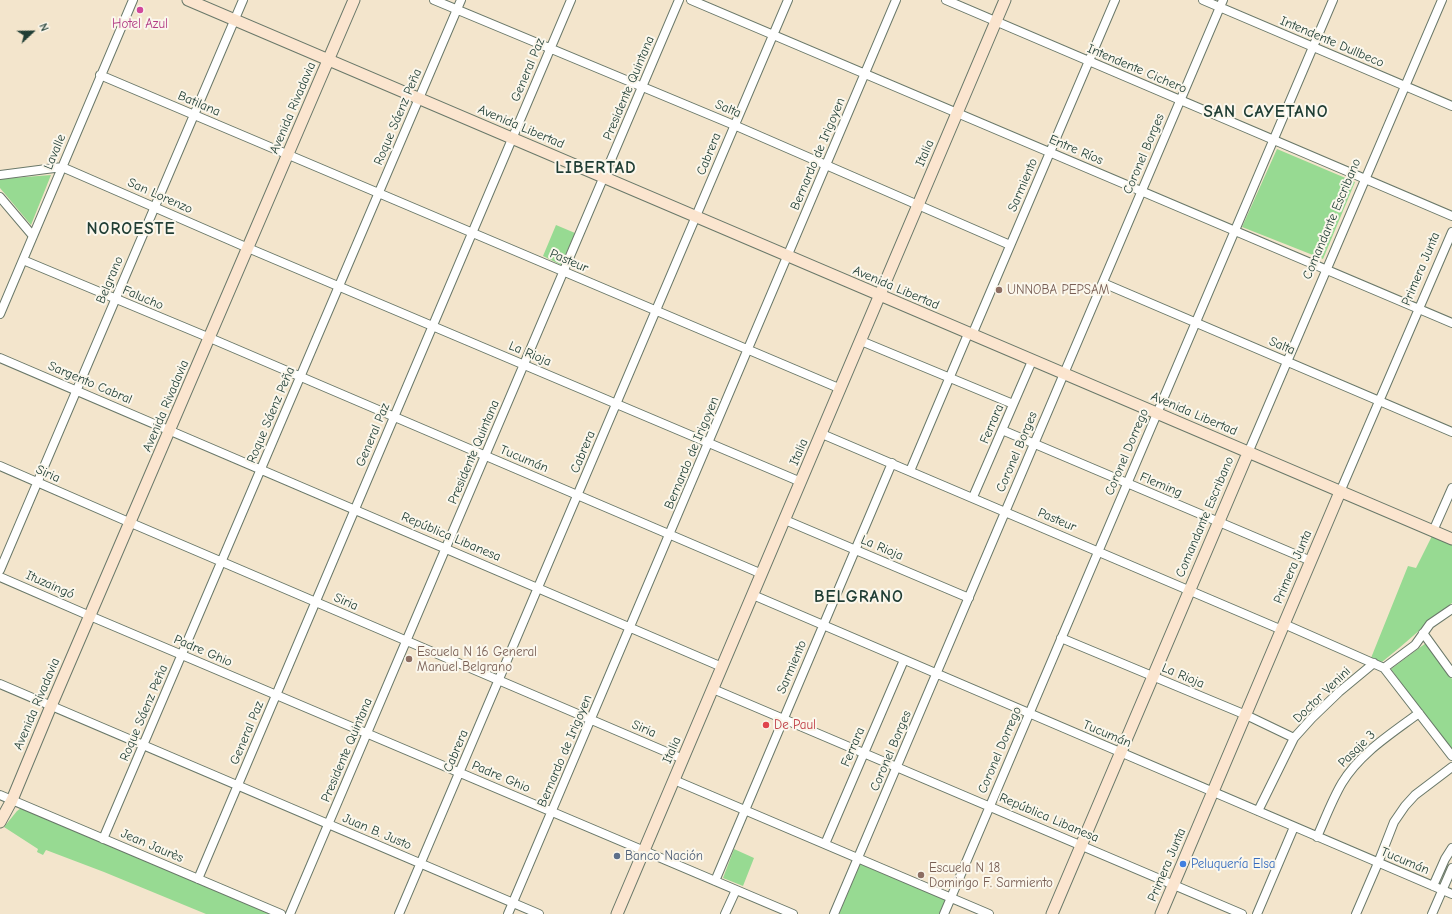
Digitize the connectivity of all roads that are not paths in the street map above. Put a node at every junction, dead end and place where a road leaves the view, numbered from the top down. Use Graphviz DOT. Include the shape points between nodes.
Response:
graph roads {
  1 [pos="133,0"];
  2 [pos="188,0"];
  3 [pos="243,0"];
  4 [pos="354,0"];
  5 [pos="434,0"];
  6 [pos="461,0"];
  7 [pos="571,0"];
  8 [pos="679,0"];
  9 [pos="691,0"];
  10 [pos="788,0"];
  11 [pos="896,0"];
  12 [pos="946,0"];
  13 [pos="1006,0"];
  14 [pos="1115,0"];
  15 [pos="1203,0"];
  16 [pos="1333,0"];
  17 [pos="1442,0"];
  18 [pos="1222,4"];
  19 [pos="457,9"];
  20 [pos="234,20"];
  21 [pos="996,22"];
  22 [pos="773,35"];
  23 [pos="1313,47"];
  24 [pos="550,48"];
  25 [pos="329,60"];
  26 [pos="1089,61"];
  27 [pos="865,74"];
  28 [pos="100,75"];
  29 [pos="643,86"];
  30 [pos="1405,86"];
  31 [pos="419,98"];
  32 [pos="1180,100"];
  33 [pos="1452,106"];
  34 [pos="957,113"];
  35 [pos="194,115"];
  36 [pos="734,125"];
  37 [pos="512,138"];
  38 [pos="1273,140"];
  39 [pos="1050,152"];
  40 [pos="288,156"];
  41 [pos="827,165"];
  42 [pos="62,167"];
  43 [pos="0,175"];
  44 [pos="604,178"];
  45 [pos="1364,179"];
  46 [pos="1142,191"];
  47 [pos="378,194"];
  48 [pos="0,197"];
  49 [pos="919,205"];
  50 [pos="154,207"];
  51 [pos="1452,216"];
  52 [pos="696,218"];
  53 [pos="1235,230"];
  54 [pos="1452,232"];
  55 [pos="472,233"];
  56 [pos="33,236"];
  57 [pos="1010,245"];
  58 [pos="248,248"];
  59 [pos="788,257"];
  60 [pos="22,260"];
  61 [pos="1326,269"];
  62 [pos="564,272"];
  63 [pos="1103,283"];
  64 [pos="339,286"];
  65 [pos="880,296"];
  66 [pos="115,299"];
  67 [pos="1419,309"];
  68 [pos="656,311"];
  69 [pos="0,314"];
  70 [pos="1195,322"];
  71 [pos="1452,323"];
  72 [pos="433,326"];
  73 [pos="970,334"];
  74 [pos="210,338"];
  75 [pos="861,341"];
  76 [pos="748,350"];
  77 [pos="0,358"];
  78 [pos="1032,361"];
  79 [pos="1287,361"];
  80 [pos="524,365"];
  81 [pos="1064,374"];
  82 [pos="300,377"];
  83 [pos="949,377"];
  84 [pos="841,389"];
  85 [pos="76,390"];
  86 [pos="1379,401"];
  87 [pos="617,404"];
  88 [pos="1013,404"];
  89 [pos="1157,413"];
  90 [pos="394,417"];
  91 [pos="170,430"];
  92 [pos="1002,430"];
  93 [pos="1452,432"];
  94 [pos="822,434"];
  95 [pos="709,443"];
  96 [pos="1034,443"];
  97 [pos="1248,453"];
  98 [pos="486,456"];
  99 [pos="892,463"];
  100 [pos="0,466"];
  101 [pos="261,469"];
  102 [pos="910,471"];
  103 [pos="37,482"];
  104 [pos="801,482"];
  105 [pos="1127,483"];
  106 [pos="1452,488"];
  107 [pos="1340,492"];
  108 [pos="578,495"];
  109 [pos="973,498"];
  110 [pos="355,509"];
  111 [pos="1005,511"];
  112 [pos="785,520"];
  113 [pos="1218,522"];
  114 [pos="131,523"];
  115 [pos="1433,531"];
  116 [pos="670,535"];
  117 [pos="1452,539"];
  118 [pos="446,548"];
  119 [pos="855,550"];
  120 [pos="1098,551"];
  121 [pos="1311,561"];
  122 [pos="221,562"];
  123 [pos="0,570"];
  124 [pos="762,574"];
  125 [pos="0,577"];
  126 [pos="538,588"];
  127 [pos="1189,590"];
  128 [pos="753,595"];
  129 [pos="969,598"];
  130 [pos="315,602"];
  131 [pos="1452,609"];
  132 [pos="90,616"];
  133 [pos="823,625"];
  134 [pos="630,627"];
  135 [pos="1283,627"];
  136 [pos="1422,633"];
  137 [pos="1061,638"];
  138 [pos="407,641"];
  139 [pos="182,655"];
  140 [pos="904,660"];
  141 [pos="1374,663"];
  142 [pos="722,667"];
  143 [pos="1384,668"];
  144 [pos="1452,673"];
  145 [pos="937,674"];
  146 [pos="1153,676"];
  147 [pos="499,680"];
  148 [pos="0,684"];
  149 [pos="713,689"];
  150 [pos="276,695"];
  151 [pos="51,706"];
  152 [pos="1029,713"];
  153 [pos="1419,713"];
  154 [pos="1246,715"];
  155 [pos="784,719"];
  156 [pos="591,720"];
  157 [pos="367,733"];
  158 [pos="1294,738"];
  159 [pos="143,745"];
  160 [pos="1120,752"];
  161 [pos="864,753"];
  162 [pos="1452,756"];
  163 [pos="683,759"];
  164 [pos="897,767"];
  165 [pos="1452,767"];
  166 [pos="460,772"];
  167 [pos="674,780"];
  168 [pos="238,786"];
  169 [pos="1213,792"];
  170 [pos="0,795"];
  171 [pos="12,800"];
  172 [pos="990,806"];
  173 [pos="745,810"];
  174 [pos="552,811"];
  175 [pos="1258,811"];
  176 [pos="0,822"];
  177 [pos="329,824"];
  178 [pos="1294,827"];
  179 [pos="1317,836"];
  180 [pos="104,838"];
  181 [pos="825,844"];
  182 [pos="1081,845"];
  183 [pos="1452,848"];
  184 [pos="644,850"];
  185 [pos="858,858"];
  186 [pos="1378,863"];
  187 [pos="421,864"];
  188 [pos="1452,868"];
  189 [pos="198,879"];
  190 [pos="715,880"];
  191 [pos="1174,885"];
  192 [pos="1433,886"];
  193 [pos="736,890"];
  194 [pos="1442,890"];
  195 [pos="1452,894"];
  196 [pos="951,898"];
  197 [pos="513,903"];
  198 [pos="281,914"];
  199 [pos="290,914"];
  200 [pos="399,914"];
  201 [pos="508,914"];
  202 [pos="539,914"];
  203 [pos="617,914"];
  204 [pos="726,914"];
  205 [pos="793,914"];
  206 [pos="834,914"];
  207 [pos="944,914"];
  208 [pos="989,914"];
  209 [pos="1052,914"];
  210 [pos="1161,914"];
  211 [pos="1242,914"];
  212 [pos="1257,914"];
  213 [pos="1356,914"];
  214 [pos="1432,914"];
  1 -- 28 [label="street, Lavalle"];
  2 -- 20 [label="main road, Avenida Libertad"];
  3 -- 20 [label="street, Belgrano"];
  4 -- 25 [label="main road, Avenida Rivadavia"];
  5 -- 19 [label="street, Salta"];
  6 -- 19 [label="street, Roque Sáenz Peña"];
  7 -- 24 [label="street, General Paz"];
  8 -- 29 [label="street, Presidente Quintana"];
  9 -- 22 [label="street, Entre Ríos"];
  10 -- 22 [label="street, Cabrera"];
  11 -- 27 [label="street, Bernardo de Irigoyen"];
  12 -- 21 [label="street, Intendente Cichero"];
  13 -- 21 [label="main road, Italia"];
  14 -- 26 [label="street, Sarmiento"];
  15 -- 18 [label="street, Intendente Dullbeco"];
  16 -- 23 [label="street, Coronel Dorrego"];
  17 -- 30 [label="street, Comandante Escribano"];
  18 -- 23 [label="street, Intendente Dullbeco"];
  18 -- 32 [label="street, Coronel Borges"];
  19 -- 24 [label="street, Salta"];
  19 -- 31 [label="street, Roque Sáenz Peña"];
  20 -- 25 [label="main road, Avenida Libertad"];
  20 -- 35 [label="street, Belgrano"];
  21 -- 26 [label="street, Intendente Cichero"];
  21 -- 34 [label="main road, Italia"];
  22 -- 27 [label="street, Entre Ríos"];
  22 -- 36 [label="street, Cabrera"];
  23 -- 30 [label="street, Intendente Dullbeco"];
  23 -- 38 [label="street, Coronel Dorrego"];
  24 -- 29 [label="street, Salta"];
  24 -- 37 [label="street, General Paz"];
  25 -- 31 [label="main road, Avenida Libertad"];
  25 -- 40 [label="main road, Avenida Rivadavia"];
  26 -- 32 [label="street, Intendente Cichero"];
  26 -- 39 [label="street, Sarmiento"];
  27 -- 34 [label="street, Entre Ríos"];
  27 -- 41 [label="street, Bernardo de Irigoyen"];
  28 -- 35 [label="street, Batilana"];
  28 -- 42 [label="street, Lavalle"];
  29 -- 36 [label="street, Salta"];
  29 -- 44 [label="street, Presidente Quintana"];
  30 -- 33 [label="street, Intendente Dullbeco"];
  30 -- 45 [label="street, Comandante Escribano"];
  31 -- 37 [label="main road, Avenida Libertad"];
  31 -- 47 [label="street, Roque Sáenz Peña"];
  32 -- 38 [label="street, Intendente Cichero"];
  32 -- 46 [label="street, Coronel Borges"];
  34 -- 39 [label="street, Entre Ríos"];
  34 -- 49 [label="main road, Italia"];
  35 -- 40 [label="street, Batilana"];
  35 -- 50 [label="street, Belgrano"];
  36 -- 41 [label="street, Salta"];
  36 -- 52 [label="street, Cabrera"];
  37 -- 44 [label="main road, Avenida Libertad"];
  37 -- 55 [label="street, General Paz"];
  38 -- 45 [label="street, Intendente Cichero"];
  38 -- 53 [label="street, Coronel Dorrego"];
  39 -- 46 [label="street, Entre Ríos"];
  39 -- 57 [label="street, Sarmiento"];
  40 -- 47 [label="street, Pasteur"];
  40 -- 58 [label="main road, Avenida Rivadavia"];
  41 -- 49 [label="street, Salta"];
  41 -- 59 [label="street, Bernardo de Irigoyen"];
  42 -- 43 [label="street"];
  42 -- 50 [label="street, San Lorenzo"];
  42 -- 56 [label="street, Lavalle"];
  44 -- 52 [label="main road, Avenida Libertad"];
  44 -- 62 [label="street, Presidente Quintana"];
  45 -- 51 [label="street, Intendente Cichero"];
  45 -- 61 [label="street, Comandante Escribano"];
  46 -- 53 [label="street, Entre Ríos"];
  46 -- 63 [label="street, Coronel Borges"];
  47 -- 55 [label="street, Pasteur"];
  47 -- 64 [label="street, Roque Sáenz Peña"];
  48 -- 56 [label="street"];
  49 -- 57 [label="street, Salta"];
  49 -- 65 [label="main road, Italia"];
  50 -- 58 [label="street, San Lorenzo"];
  50 -- 66 [label="street, Belgrano"];
  52 -- 59 [label="main road, Avenida Libertad"];
  52 -- 68 [label="street, Cabrera"];
  53 -- 61 [label="street, Entre Ríos"];
  53 -- 70 [label="street, Coronel Dorrego"];
  54 -- 67 [label="street, Primera Junta"];
  55 -- 62 [label="street, Pasteur"];
  55 -- 72 [label="street, General Paz"];
  56 -- 60 [label="street, Lavalle"];
  57 -- 73 [label="street, Sarmiento"];
  58 -- 64 [label="street, La Rioja"];
  58 -- 74 [label="main road, Avenida Rivadavia"];
  59 -- 65 [label="main road, Avenida Libertad"];
  59 -- 76 [label="street, Bernardo de Irigoyen"];
  60 -- 66 [label="street, Falucho"];
  60 -- 69 [label="street, Lavalle"];
  61 -- 67 [label="street, Entre Ríos"];
  61 -- 79 [label="street, Comandante Escribano"];
  62 -- 68 [label="street, Pasteur"];
  62 -- 80 [label="street, Presidente Quintana"];
  63 -- 70 [label="street, Salta"];
  63 -- 81 [label="street, Coronel Borges"];
  64 -- 72 [label="street, La Rioja"];
  64 -- 82 [label="street, Roque Sáenz Peña"];
  65 -- 73 [label="main road, Avenida Libertad"];
  65 -- 75 [label="main road, Italia"];
  66 -- 74 [label="street, Falucho"];
  66 -- 85 [label="street, Belgrano"];
  67 -- 71 [label="street, Entre Ríos"];
  67 -- 86 [label="street, Primera Junta"];
  68 -- 76 [label="street, Pasteur"];
  68 -- 87 [label="street, Cabrera"];
  70 -- 79 [label="street, Salta"];
  70 -- 89 [label="street, Coronel Dorrego"];
  72 -- 80 [label="street, La Rioja"];
  72 -- 90 [label="street, General Paz"];
  73 -- 78 [label="main road, Avenida Libertad"];
  73 -- 83 [label="street, Sarmiento"];
  74 -- 82 [label="street, Tucumán"];
  74 -- 91 [label="main road, Avenida Rivadavia"];
  75 -- 83 [label="street"];
  75 -- 84 [label="main road, Italia"];
  76 -- 84 [label="street, Pasteur"];
  76 -- 95 [label="street, Bernardo de Irigoyen"];
  77 -- 85 [label="street, Sargento Cabral"];
  78 -- 81 [label="main road, Avenida Libertad"];
  78 -- 88 [label="street, Ferrara"];
  79 -- 86 [label="street, Salta"];
  79 -- 97 [label="street, Comandante Escribano"];
  80 -- 87 [label="street, La Rioja"];
  80 -- 98 [label="street, Presidente Quintana"];
  81 -- 89 [label="main road, Avenida Libertad"];
  81 -- 96 [label="street, Coronel Borges"];
  82 -- 90 [label="street, Tucumán"];
  82 -- 101 [label="street, Roque Sáenz Peña"];
  83 -- 88 [label="street"];
  83 -- 102 [label="street, Sarmiento"];
  84 -- 94 [label="main road, Italia"];
  85 -- 91 [label="street, Sargento Cabral"];
  85 -- 103 [label="street, Belgrano"];
  86 -- 93 [label="street, Salta"];
  86 -- 107 [label="street, Primera Junta"];
  87 -- 95 [label="street, La Rioja"];
  87 -- 108 [label="street, Cabrera"];
  88 -- 92 [label="street, Ferrara"];
  89 -- 97 [label="main road, Avenida Libertad"];
  89 -- 105 [label="street, Coronel Dorrego"];
  90 -- 98 [label="street, Tucumán"];
  90 -- 110 [label="street, General Paz"];
  91 -- 101 [label="street, República Libanesa"];
  91 -- 114 [label="main road, Avenida Rivadavia"];
  92 -- 96 [label="street, Fleming"];
  92 -- 109 [label="street, Ferrara"];
  94 -- 99 [label="street, Pasteur"];
  94 -- 104 [label="main road, Italia"];
  95 -- 104 [label="street, La Rioja"];
  95 -- 116 [label="street, Bernardo de Irigoyen"];
  96 -- 105 [label="street, Fleming"];
  96 -- 111 [label="street, Coronel Borges"];
  97 -- 107 [label="main road, Avenida Libertad"];
  97 -- 113 [label="main road, Comandante Escribano"];
  98 -- 108 [label="street, Tucumán"];
  98 -- 118 [label="street, Presidente Quintana"];
  99 -- 102 [label="street, Pasteur"];
  99 -- 119 [label="street, Sarmiento"];
  100 -- 103 [label="street, Siria"];
  101 -- 110 [label="street, República Libanesa"];
  101 -- 122 [label="street, Roque Sáenz Peña"];
  102 -- 109 [label="street, Pasteur"];
  103 -- 114 [label="street, Siria"];
  103 -- 123 [label="street, Belgrano"];
  104 -- 112 [label="main road, Italia"];
  105 -- 113 [label="street, Fleming"];
  105 -- 120 [label="street, Coronel Dorrego"];
  106 -- 115 [label="street"];
  107 -- 115 [label="main road, Avenida Libertad"];
  107 -- 121 [label="main road, Primera Junta"];
  108 -- 116 [label="street, Tucumán"];
  108 -- 126 [label="street, Cabrera"];
  109 -- 111 [label="street, Pasteur"];
  110 -- 118 [label="street, República Libanesa"];
  110 -- 130 [label="street, General Paz"];
  111 -- 120 [label="street, Pasteur"];
  111 -- 129 [label="street, Coronel Borges"];
  112 -- 119 [label="street, La Rioja"];
  112 -- 124 [label="main road, Italia"];
  113 -- 121 [label="street, Fleming"];
  113 -- 127 [label="main road, Comandante Escribano"];
  114 -- 122 [label="street, Siria"];
  114 -- 132 [label="main road, Avenida Rivadavia"];
  115 -- 117 [label="main road, Avenida Libertad"];
  116 -- 124 [label="street, Tucumán"];
  116 -- 134 [label="street, Bernardo de Irigoyen"];
  118 -- 126 [label="street, República Libanesa"];
  118 -- 138 [label="street, Presidente Quintana"];
  119 -- 129 [label="street, La Rioja"];
  119 -- 133 [label="street, Sarmiento"];
  120 -- 127 [label="street, Pasteur"];
  120 -- 137 [label="street, Coronel Dorrego"];
  121 -- 135 [label="main road, Primera Junta"];
  122 -- 130 [label="street, Siria"];
  122 -- 139 [label="street, Roque Sáenz Peña"];
  124 -- 128 [label="main road, Italia"];
  125 -- 132 [label="street, Ituzaingó"];
  126 -- 134 [label="street, República Libanesa"];
  126 -- 147 [label="street, Cabrera"];
  127 -- 135 [label="street, Pasteur"];
  127 -- 146 [label="main road, Comandante Escribano"];
  128 -- 133 [label="street, Tucumán"];
  128 -- 142 [label="main road, Italia"];
  129 -- 145 [label="street, Coronel Borges"];
  130 -- 138 [label="street, Siria"];
  130 -- 150 [label="street, General Paz"];
  131 -- 136 [label="street" via="1430,624"];
  132 -- 139 [label="street, Padre Ghio"];
  132 -- 151 [label="main road, Avenida Rivadavia"];
  133 -- 140 [label="street, Tucumán"];
  133 -- 155 [label="street, Sarmiento"];
  134 -- 142 [label="street, República Libanesa"];
  134 -- 156 [label="street, Bernardo de Irigoyen"];
  135 -- 141 [label="street, Pasteur"];
  135 -- 154 [label="main road, Primera Junta"];
  136 -- 143 [label="street" via="1415,645"];
  136 -- 144 [label="street"];
  137 -- 146 [label="street, La Rioja"];
  137 -- 152 [label="street, Coronel Dorrego"];
  138 -- 147 [label="street, Siria"];
  138 -- 157 [label="street, Presidente Quintana"];
  139 -- 150 [label="street, Padre Ghio"];
  139 -- 159 [label="street, Roque Sáenz Peña"];
  140 -- 145 [label="street, Tucumán"];
  140 -- 161 [label="street, Ferrara"];
  141 -- 143 [label="street, Pasteur"];
  141 -- 158 [label="street, Doctor Venini" via="1339,692"];
  142 -- 149 [label="main road, Italia"];
  143 -- 153 [label="street"];
  145 -- 152 [label="street, Tucumán"];
  145 -- 164 [label="street, Coronel Borges"];
  146 -- 154 [label="street, La Rioja"];
  146 -- 160 [label="main road, Comandante Escribano"];
  147 -- 156 [label="street, Siria"];
  147 -- 166 [label="street, Cabrera"];
  148 -- 151 [label="street, Juan B. Justo"];
  149 -- 155 [label="street, República Libanesa"];
  149 -- 163 [label="main road, Italia"];
  150 -- 157 [label="street, Padre Ghio"];
  150 -- 168 [label="street, General Paz"];
  151 -- 159 [label="street, Juan B. Justo"];
  151 -- 171 [label="main road, Avenida Rivadavia"];
  152 -- 160 [label="street, Tucumán"];
  152 -- 172 [label="street, Coronel Dorrego"];
  153 -- 162 [label="street"];
  153 -- 179 [label="street, Pasaje 3" via="1371,749 1350,772 1341,784"];
  154 -- 158 [label="street, La Rioja"];
  154 -- 169 [label="main road, Primera Junta"];
  155 -- 161 [label="street, República Libanesa"];
  155 -- 173 [label="street, Sarmiento"];
  156 -- 163 [label="street, Siria"];
  156 -- 174 [label="street, Bernardo de Irigoyen"];
  157 -- 166 [label="street, Padre Ghio"];
  157 -- 177 [label="street, Presidente Quintana"];
  158 -- 175 [label="street, Doctor Venini"];
  159 -- 168 [label="street, Juan B. Justo"];
  159 -- 180 [label="street, Roque Sáenz Peña"];
  160 -- 169 [label="street, Tucumán"];
  160 -- 182 [label="main road, Comandante Escribano"];
  161 -- 164 [label="street, República Libanesa"];
  161 -- 181 [label="street, Ferrara"];
  163 -- 167 [label="main road, Italia"];
  164 -- 172 [label="street, República Libanesa"];
  164 -- 185 [label="street, Coronel Borges"];
  165 -- 186 [label="street" via="1415,795 1405,806 1394,822"];
  166 -- 174 [label="street, Padre Ghio"];
  166 -- 187 [label="street, Cabrera"];
  167 -- 173 [label="street"];
  167 -- 184 [label="main road, Italia"];
  168 -- 177 [label="street, Juan B. Justo"];
  168 -- 189 [label="street, General Paz"];
  169 -- 175 [label="street, Tucumán"];
  169 -- 191 [label="main road, Primera Junta"];
  170 -- 171 [label="street, Jean Jaurès"];
  171 -- 176 [label="main road, Avenida Rivadavia"];
  171 -- 180 [label="street, Jean Jaurès"];
  172 -- 182 [label="street, República Libanesa"];
  172 -- 196 [label="street, Coronel Dorrego"];
  173 -- 181 [label="street"];
  173 -- 190 [label="street, Sarmiento"];
  174 -- 184 [label="street, Padre Ghio"];
  174 -- 197 [label="street, Bernardo de Irigoyen"];
  175 -- 178 [label="street, Tucumán"];
  177 -- 187 [label="street, Juan B. Justo"];
  177 -- 199 [label="street, Presidente Quintana"];
  178 -- 179 [label="street, Tucumán"];
  178 -- 212 [label="street"];
  179 -- 186 [label="street, Tucumán"];
  180 -- 189 [label="street, Jean Jaurès"];
  181 -- 185 [label="street"];
  182 -- 191 [label="street, República Libanesa"];
  182 -- 209 [label="main road, Comandante Escribano"];
  183 -- 192 [label="street"];
  184 -- 190 [label="street, Padre Ghio"];
  184 -- 203 [label="main road, Italia"];
  185 -- 196 [label="street"];
  185 -- 206 [label="street, Coronel Borges"];
  186 -- 192 [label="street, Tucumán"];
  186 -- 213 [label="street"];
  187 -- 197 [label="street, Juan B. Justo"];
  187 -- 200 [label="street, Cabrera"];
  188 -- 194 [label="street"];
  189 -- 198 [label="street, Jean Jaurès"];
  190 -- 193 [label="street, Padre Ghio"];
  191 -- 210 [label="main road, Primera Junta"];
  191 -- 211 [label="street, República Libanesa"];
  192 -- 194 [label="street, Tucumán"];
  193 -- 204 [label="street"];
  193 -- 205 [label="street, Padre Ghio"];
  194 -- 195 [label="street, Tucumán"];
  194 -- 214 [label="street"];
  196 -- 207 [label="street, Coronel Dorrego"];
  196 -- 208 [label="street"];
  197 -- 201 [label="street, Bernardo de Irigoyen"];
  197 -- 202 [label="street, Juan B. Justo"];
}
